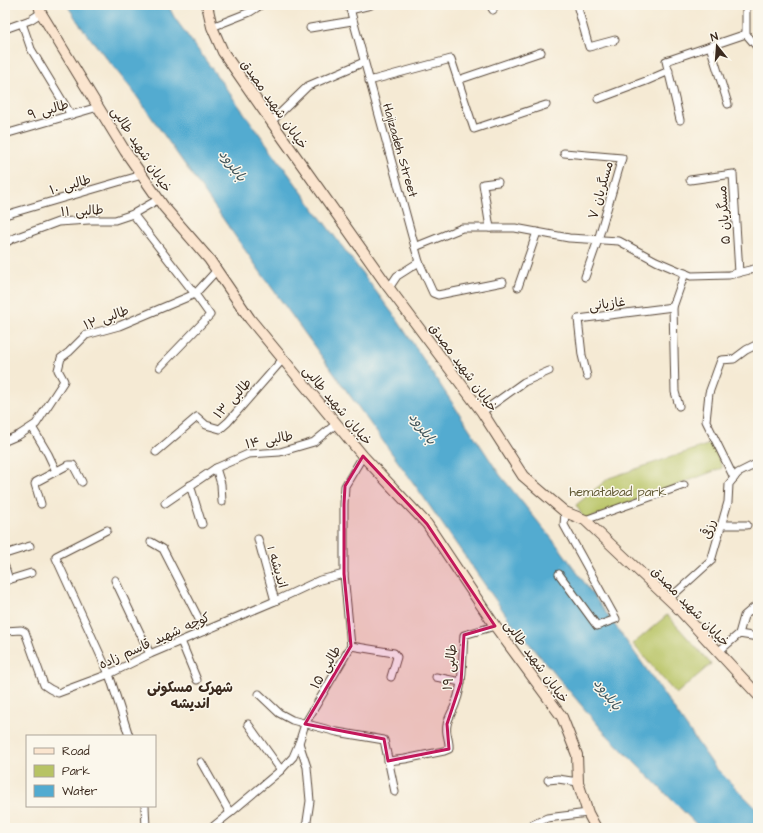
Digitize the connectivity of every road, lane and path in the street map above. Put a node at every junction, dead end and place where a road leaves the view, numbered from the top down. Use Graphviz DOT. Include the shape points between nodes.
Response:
graph roads {
  1 [pos="207,5"];
  2 [pos="261,5"];
  3 [pos="371,5"];
  4 [pos="577,5"];
  5 [pos="746,5"];
  6 [pos="349,8"];
  7 [pos="40,9"];
  8 [pos="352,21"];
  9 [pos="22,23"];
  10 [pos="212,27"];
  11 [pos="310,28"];
  12 [pos="5,29"];
  13 [pos="746,34"];
  14 [pos="615,40"];
  15 [pos="710,46"];
  16 [pos="758,48"];
  17 [pos="541,52"];
  18 [pos="364,62"];
  19 [pos="668,71"];
  20 [pos="458,80"];
  21 [pos="369,81"];
  22 [pos="598,99"];
  23 [pos="728,104"];
  24 [pos="546,105"];
  25 [pos="98,107"];
  26 [pos="71,115"];
  27 [pos="680,120"];
  28 [pos="272,122"];
  29 [pos="5,134"];
  30 [pos="564,153"];
  31 [pos="142,175"];
  32 [pos="690,180"];
  33 [pos="498,182"];
  34 [pos="159,199"];
  35 [pos="133,214"];
  36 [pos="5,215"];
  37 [pos="490,228"];
  38 [pos="537,232"];
  39 [pos="598,240"];
  40 [pos="5,243"];
  41 [pos="415,247"];
  42 [pos="419,262"];
  43 [pos="758,268"];
  44 [pos="216,270"];
  45 [pos="739,273"];
  46 [pos="685,274"];
  47 [pos="585,278"];
  48 [pos="503,282"];
  49 [pos="518,287"];
  50 [pos="389,288"];
  51 [pos="195,294"];
  52 [pos="673,307"];
  53 [pos="758,344"];
  54 [pos="283,359"];
  55 [pos="160,367"];
  56 [pos="549,371"];
  57 [pos="587,376"];
  58 [pos="679,406"];
  59 [pos="482,412"];
  60 [pos="336,424"];
  61 [pos="32,427"];
  62 [pos="5,441"];
  63 [pos="156,452"];
  64 [pos="363,456"];
  65 [pos="758,464"];
  66 [pos="216,468"];
  67 [pos="56,471"];
  68 [pos="734,478"];
  69 [pos="82,482"];
  70 [pos="190,485"];
  71 [pos="684,485"];
  72 [pos="222,502"];
  73 [pos="165,503"];
  74 [pos="42,504"];
  75 [pos="565,512"];
  76 [pos="585,520"];
  77 [pos="202,524"];
  78 [pos="721,525"];
  79 [pos="747,525"];
  80 [pos="107,530"];
  81 [pos="258,539"];
  82 [pos="151,542"];
  83 [pos="30,546"];
  84 [pos="5,554"];
  85 [pos="5,567"];
  86 [pos="31,573"];
  87 [pos="344,574"];
  88 [pos="559,574"];
  89 [pos="7,580"];
  90 [pos="115,580"];
  91 [pos="669,599"];
  92 [pos="275,601"];
  93 [pos="758,604"];
  94 [pos="495,626"];
  95 [pos="5,631"];
  96 [pos="205,631"];
  97 [pos="739,634"];
  98 [pos="758,637"];
  99 [pos="181,641"];
  100 [pos="351,646"];
  101 [pos="718,652"];
  102 [pos="150,654"];
  103 [pos="108,674"];
  104 [pos="391,678"];
  105 [pos="436,678"];
  106 [pos="198,680"];
  107 [pos="461,682"];
  108 [pos="259,694"];
  109 [pos="758,695"];
  110 [pos="248,724"];
  111 [pos="305,724"];
  112 [pos="129,735"];
  113 [pos="299,743"];
  114 [pos="388,760"];
  115 [pos="201,762"];
  116 [pos="280,770"];
  117 [pos="548,780"];
  118 [pos="578,782"];
  119 [pos="396,792"];
  120 [pos="145,807"];
  121 [pos="230,813"];
  122 [pos="588,813"];
  123 [pos="532,826"];
  124 [pos="146,828"];
  125 [pos="212,828"];
  126 [pos="306,828"];
  127 [pos="596,828"];
  1 -- 10 [label="street, خیابان شهید مصدق"];
  2 -- 10 [label="street"];
  3 -- 6 [label="street"];
  4 -- 14 [label="street" via="589,47"];
  5 -- 13 [label="street"];
  6 -- 8 [label="street, Hajizadeh Street"];
  7 -- 9 [label="street" via="30,20"];
  7 -- 25 [label="street, خیابان شهید طالبی"];
  8 -- 11 [label="street"];
  8 -- 18 [label="street, Hajizadeh Street"];
  9 -- 12 [label="street"];
  9 -- 26 [label="street" via="31,49"];
  10 -- 28 [label="street, خیابان شهید مصدق" via="223,52"];
  13 -- 15 [label="street"];
  13 -- 16 [label="street"];
  15 -- 19 [label="street" via="666,61"];
  15 -- 23 [label="street"];
  17 -- 20 [label="street"];
  18 -- 21 [label="street, Hajizadeh Street"];
  18 -- 28 [label="street" via="308,86"];
  19 -- 22 [label="street"];
  19 -- 27 [label="street"];
  20 -- 21 [label="street" via="451,58"];
  20 -- 24 [label="street" via="474,129"];
  21 -- 41 [label="street, Hajizadeh Street"];
  25 -- 26 [label="street, طالبی ۹"];
  25 -- 31 [label="street, خیابان شهید طالبی"];
  26 -- 29 [label="street, طالبی ۹"];
  28 -- 50 [label="street, خیابان شهید مصدق"];
  30 -- 39 [label="street, مسگریان ۷" via="622,158"];
  31 -- 34 [label="street, خیابان شهید طالبی"];
  31 -- 36 [label="street, طالبی ۱۰"];
  32 -- 45 [label="street, مسگریان ۵" via="733,174"];
  33 -- 37 [label="street" via="483,184"];
  34 -- 35 [label="street, طالبی ۱۱"];
  34 -- 44 [label="street, خیابان شهید طالبی"];
  35 -- 40 [label="street, طالبی ۱۱" via="115,220 58,222"];
  35 -- 51 [label="street"];
  37 -- 38 [label="street" via="515,228"];
  37 -- 41 [label="street" via="462,228"];
  38 -- 39 [label="street"];
  38 -- 49 [label="street"];
  39 -- 46 [label="street" via="619,241"];
  39 -- 47 [label="street"];
  41 -- 42 [label="street, Hajizadeh Street"];
  42 -- 48 [label="street, Hajizadeh Street" via="433,293 438,296"];
  42 -- 50 [label="street" via="397,276"];
  43 -- 45 [label="street"];
  44 -- 51 [label="street, طالبی ۱۲"];
  44 -- 54 [label="street, خیابان شهید طالبی" via="250,319"];
  45 -- 46 [label="street" via="690,276"];
  46 -- 52 [label="street"];
  50 -- 59 [label="street, خیابان شهید مصدق"];
  51 -- 55 [label="street" via="210,315"];
  51 -- 61 [label="street, طالبی ۱۲" via="119,326 86,335 61,358 58,370 64,381"];
  52 -- 57 [label="street, غازیانی" via="578,319"];
  52 -- 58 [label="street" via="675,392"];
  53 -- 68 [label="street" via="734,359 722,360 709,393 706,421"];
  54 -- 60 [label="street, خیابان شهید طالبی"];
  54 -- 63 [label="street, طالبی ۱۳" via="220,429 206,425 197,417"];
  56 -- 59 [label="street" via="524,382"];
  59 -- 75 [label="street, خیابان شهید مصدق" via="523,476"];
  60 -- 64 [label="street, خیابان شهید طالبی"];
  60 -- 66 [label="street, طالبی ۱۴" via="314,442 280,452 248,454"];
  61 -- 62 [label="street, طالبی ۱۲"];
  61 -- 67 [label="street"];
  64 -- 87 [label="street, طالبی ۱۵" via="345,486"];
  64 -- 94 [label="street, خیابان شهید طالبی" via="427,524"];
  65 -- 68 [label="street" via="738,473"];
  66 -- 70 [label="street, طالبی ۱۴"];
  66 -- 72 [label="street" via="221,484"];
  67 -- 69 [label="street" via="73,465"];
  67 -- 74 [label="street" via="35,484"];
  68 -- 78 [label="street, رزقی" via="729,484 728,502"];
  70 -- 73 [label="street, طالبی ۱۴"];
  70 -- 77 [label="street"];
  71 -- 76 [label="street"];
  75 -- 76 [label="street, خیابان شهید مصدق"];
  75 -- 88 [label="street" via="564,525 616,619 597,626"];
  76 -- 91 [label="street, خیابان شهید مصدق"];
  78 -- 79 [label="street"];
  78 -- 91 [label="street, رزقی" via="711,561"];
  80 -- 103 [label="street" via="56,558"];
  81 -- 92 [label="street, اندیشه 1"];
  82 -- 96 [label="street" via="163,549"];
  83 -- 84 [label="street"];
  85 -- 89 [label="street"];
  86 -- 89 [label="street"];
  87 -- 92 [label="street, کوچه شهید قاسم زاده" via="320,580"];
  87 -- 100 [label="street, طالبی ۱۵"];
  90 -- 102 [label="street"];
  91 -- 101 [label="street, خیابان شهید مصدق"];
  92 -- 96 [label="street, کوچه شهید قاسم زاده"];
  93 -- 97 [label="street" via="744,616"];
  94 -- 107 [label="street, طالبی ۱۹" via="464,635"];
  94 -- 118 [label="street, خیابان شهید طالبی" via="562,717 577,755"];
  95 -- 103 [label="street, کوچه شهید قاسم زاده" via="24,632 44,685 58,693"];
  96 -- 99 [label="street, کوچه شهید قاسم زاده"];
  97 -- 98 [label="street"];
  97 -- 101 [label="street"];
  99 -- 102 [label="street, کوچه شهید قاسم زاده"];
  99 -- 106 [label="street"];
  100 -- 104 [label="street" via="394,653 397,657"];
  100 -- 111 [label="street, طالبی ۱۵"];
  101 -- 109 [label="street, خیابان شهید مصدق"];
  102 -- 103 [label="street, کوچه شهید قاسم زاده"];
  103 -- 112 [label="street"];
  105 -- 107 [label="street"];
  107 -- 114 [label="street, طالبی ۱۹" via="447,724 449,749 411,758"];
  108 -- 111 [label="street" via="279,713"];
  110 -- 116 [label="street"];
  111 -- 113 [label="street, طالبی ۱۵"];
  111 -- 114 [label="street" via="384,740"];
  113 -- 116 [label="street, طالبی ۱۵" via="293,757"];
  113 -- 126 [label="street" via="307,767 310,801"];
  114 -- 119 [label="street"];
  115 -- 121 [label="street"];
  116 -- 121 [label="street, طالبی ۱۵"];
  117 -- 118 [label="street"];
  118 -- 122 [label="street, خیابان شهید طالبی"];
  120 -- 124 [label="street"];
  121 -- 125 [label="street, طالبی ۱۵"];
  122 -- 123 [label="street" via="547,818"];
  122 -- 127 [label="street, خیابان شهید طالبی"];
}
